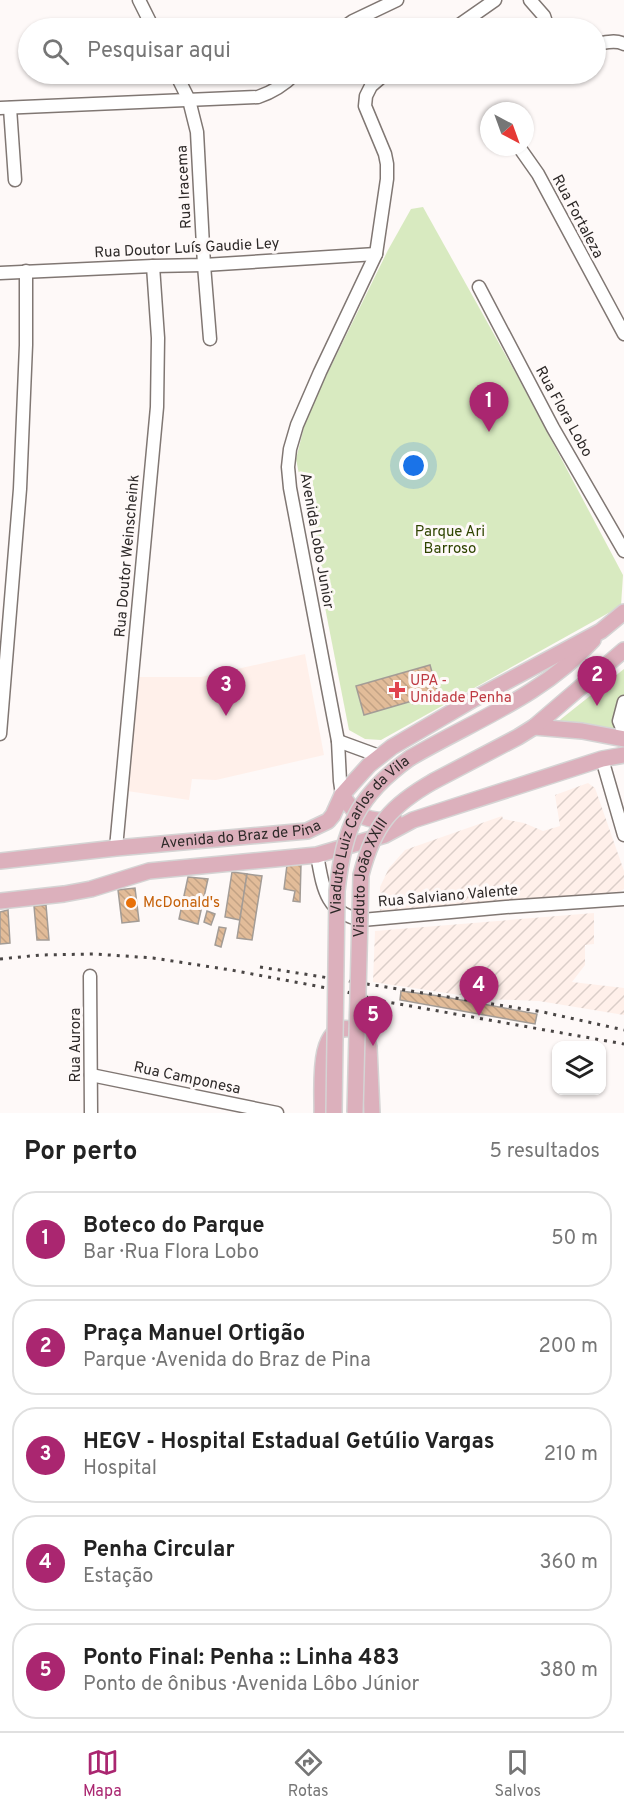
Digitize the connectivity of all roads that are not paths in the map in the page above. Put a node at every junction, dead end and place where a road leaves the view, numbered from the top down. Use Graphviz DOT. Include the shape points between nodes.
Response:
graph roads {
  1 [pos="139,0"];
  2 [pos="397,0"];
  3 [pos="495,0"];
  4 [pos="530,0"];
  5 [pos="148,18"];
  6 [pos="359,18"];
  7 [pos="469,18"];
  8 [pos="545,18"];
  9 [pos="606,42"];
  10 [pos="624,44"];
  11 [pos="181,84"];
  12 [pos="283,84"];
  13 [pos="373,84"];
  14 [pos="189,100"];
  15 [pos="5,108"];
  16 [pos="525,156"];
  17 [pos="15,180"];
  18 [pos="376,254"];
  19 [pos="204,265"];
  20 [pos="153,266"];
  21 [pos="26,272"];
  22 [pos="0,273"];
  23 [pos="478,287"];
  24 [pos="624,334"];
  25 [pos="210,339"];
  26 [pos="624,551"];
  27 [pos="624,612"];
  28 [pos="601,631"];
  29 [pos="624,650"];
  30 [pos="624,702"];
  31 [pos="534,727"];
  32 [pos="624,733"];
  33 [pos="0,734"];
  34 [pos="624,739"];
  35 [pos="338,741"];
  36 [pos="624,755"];
  37 [pos="602,759"];
  38 [pos="374,760"];
  39 [pos="342,795"];
  40 [pos="413,820"];
  41 [pos="374,821"];
  42 [pos="624,836"];
  43 [pos="116,848"];
  44 [pos="317,855"];
  45 [pos="0,861"];
  46 [pos="624,899"];
  47 [pos="0,901"];
  48 [pos="90,976"];
  49 [pos="91,1075"];
  50 [pos="92,1113"];
  51 [pos="277,1113"];
  52 [pos="322,1113"];
  53 [pos="334,1113"];
  54 [pos="355,1113"];
  55 [pos="372,1113"];
  1 -- 5 [label="street"];
  2 -- 6 [label="street"];
  3 -- 7 [label="street"];
  4 -- 8 [label="street"];
  9 -- 10 [label="street"];
  11 -- 14 [label="street, Rua Iracema"];
  12 -- 14 [label="street" via="258,97"];
  13 -- 18 [label="street, Avenida Lobo Junior" via="365,106 387,164"];
  14 -- 15 [label="street"];
  14 -- 19 [label="street, Rua Iracema" via="197,132"];
  15 -- 17 [label="street"];
  16 -- 24 [label="street, Rua Fortaleza"];
  18 -- 19 [label="street, Rua Doutor Luís Gaudie Ley"];
  18 -- 35 [label="street, Avenida Lobo Junior" via="297,425 288,467"];
  19 -- 20 [label="street, Rua Doutor Luís Gaudie Ley"];
  19 -- 25 [label="street, Rua Iracema"];
  20 -- 21 [label="street, Rua Doutor Luís Gaudie Ley"];
  20 -- 43 [label="street, Rua Doutor Weinscheink" via="158,407"];
  21 -- 22 [label="street, Rua Doutor Luís Gaudie Ley"];
  21 -- 33 [label="street" via="20,489"];
  23 -- 26 [label="street, Rua Flora Lobo"];
  27 -- 28 [label="main road, Avenida do Braz de Pina"];
  28 -- 38 [label="main road, Avenida do Braz de Pina" via="404,738"];
  28 -- 53 [label="main road, Viaduto Luiz Carlos da Vila, bridge" via="565,669 540,687 411,758 375,786 360,807 348,832 337,891"];
  29 -- 31 [label="main road, Viaduto João XXIII"];
  30 -- 32 [label="street" via="619,721"];
  31 -- 34 [label="main road"];
  31 -- 54 [label="main road, Viaduto João XXIII, bridge" via="434,780 399,805 371,842 361,875"];
  35 -- 38 [label="street"];
  35 -- 39 [label="street, Avenida Lobo Junior"];
  36 -- 37 [label="main road, Avenida do Braz de Pina"];
  37 -- 40 [label="main road, Avenida do Braz de Pina"];
  37 -- 42 [label="street"];
  38 -- 39 [label="main road, Avenida do Braz de Pina"];
  38 -- 41 [label="main road" via="365,805"];
  39 -- 41 [label="main road" via="355,811"];
  39 -- 43 [label="main road, Avenida do Braz de Pina" via="328,821 308,831"];
  40 -- 41 [label="main road"];
  40 -- 44 [label="main road, Avenida do Braz de Pina" via="385,835"];
  43 -- 45 [label="main road, Avenida do Braz de Pina"];
  44 -- 46 [label="street, Rua Salviano Valente" via="331,904 340,913 362,920"];
  44 -- 47 [label="main road, Avenida do Braz de Pina" via="149,871 91,889"];
  48 -- 49 [label="street, Rua Aurora"];
  49 -- 50 [label="street, Rua Aurora"];
  49 -- 51 [label="street, Rua Camponesa"];
  52 -- 55 [label="main road" via="325,1048 330,1037 344,1028 359,1031 368,1040"];
}
